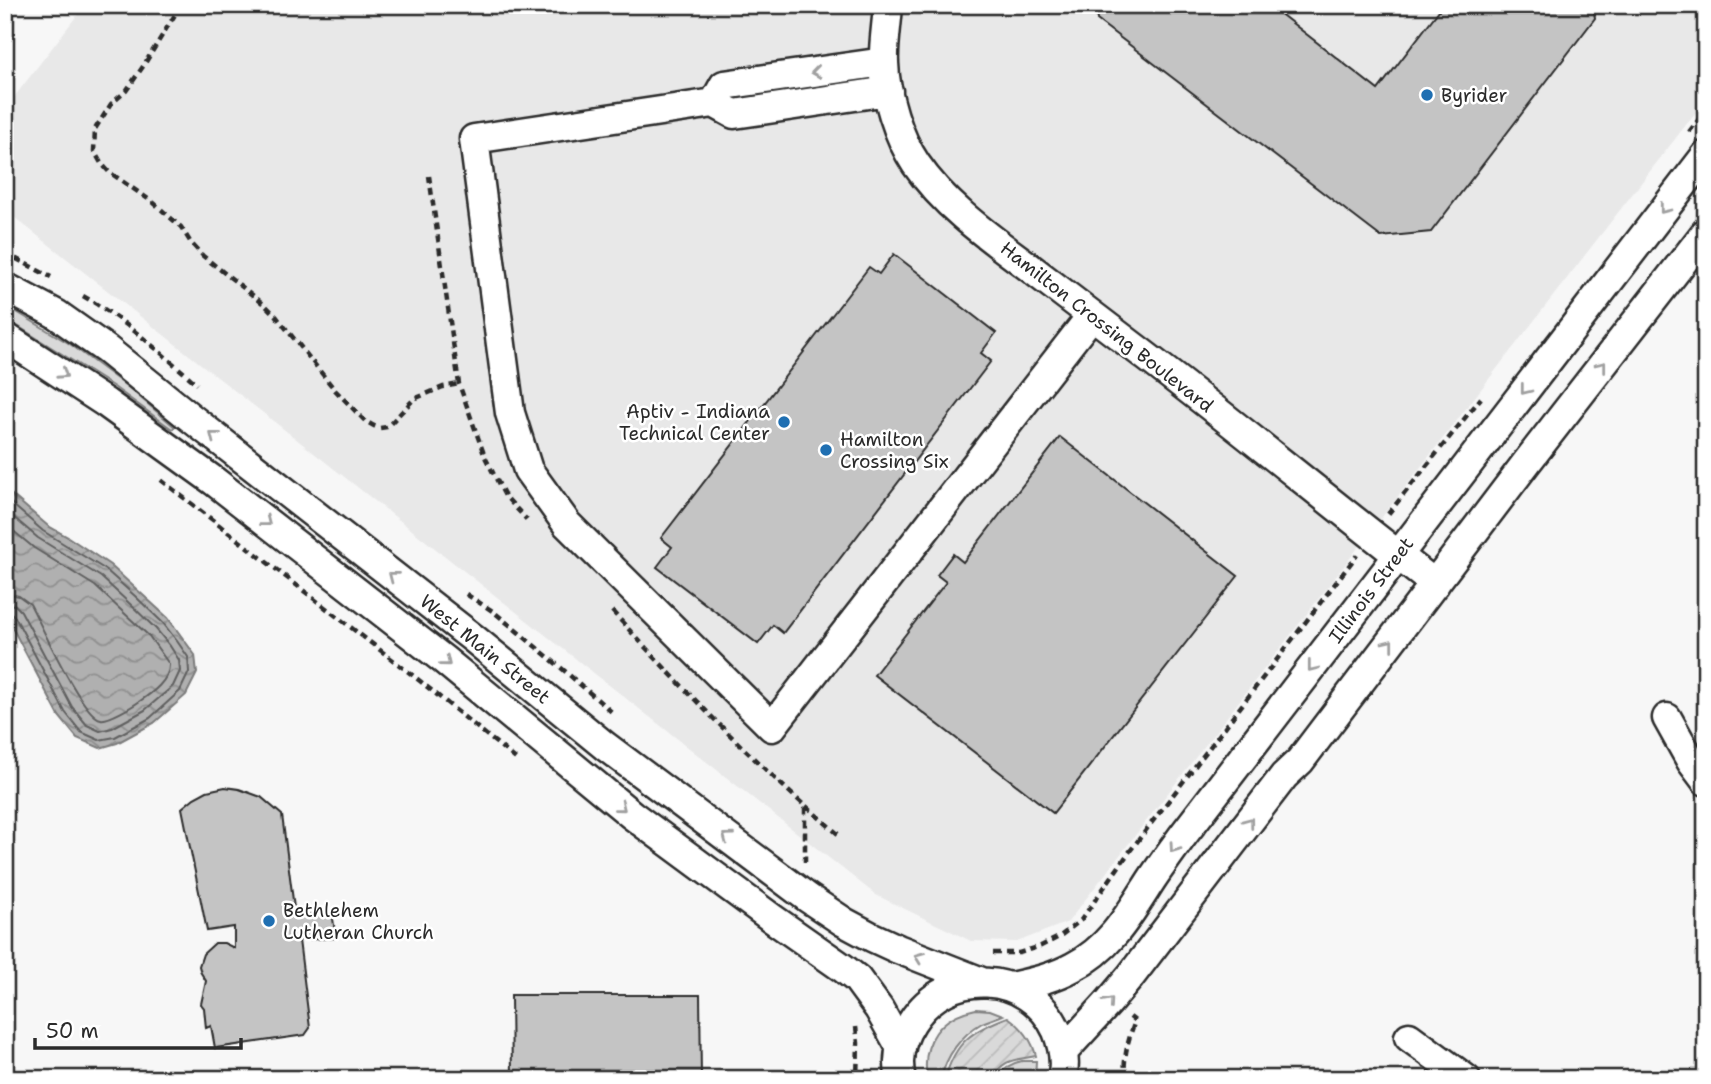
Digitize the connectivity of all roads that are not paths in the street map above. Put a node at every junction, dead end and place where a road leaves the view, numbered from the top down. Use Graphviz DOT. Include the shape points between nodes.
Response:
graph roads {
  1 [pos="888,5"];
  2 [pos="884,62"];
  3 [pos="888,91"];
  4 [pos="714,103"];
  5 [pos="1706,155"];
  6 [pos="1706,233"];
  7 [pos="5,287"];
  8 [pos="1092,315"];
  9 [pos="5,337"];
  10 [pos="1398,555"];
  11 [pos="1435,584"];
  12 [pos="1667,718"];
  13 [pos="1706,782"];
  14 [pos="982,982"];
  15 [pos="1011,987"];
  16 [pos="1409,1037"];
  17 [pos="900,1070"];
  18 [pos="1065,1070"];
  19 [pos="1466,1079"];
  1 -- 2 [label="street, Hamilton Crossing Boulevard"];
  2 -- 3 [label="street, Hamilton Crossing Boulevard"];
  2 -- 4 [label="street, one-way" via="724,85"];
  3 -- 4 [label="street" via="734,114"];
  3 -- 8 [label="street, Hamilton Crossing Boulevard" via="901,135 936,188 990,238"];
  4 -- 8 [label="street" via="474,139 510,413 528,470 567,524 772,727"];
  5 -- 10 [label="street, Illinois Street, one-way"];
  11 -- 6 [label="street, one-way"];
  14 -- 7 [label="street, West Main Street, one-way" via="872,937 808,898 605,746 107,350 56,314"];
  8 -- 10 [label="street, Hamilton Crossing Boulevard"];
  9 -- 17 [label="street, West Main Street, one-way" via="116,409 214,481 444,660 632,815 844,968 879,1009"];
  10 -- 11 [label="street, Hamilton Crossing Boulevard"];
  10 -- 15 [label="street, Illinois Street, one-way" via="1184,834 1112,938 1074,967"];
  18 -- 11 [label="street, one-way" via="1108,1003"];
  12 -- 13 [label="street"];
  14 -- 15 [label="street"];
  14 -- 17 [label="street" via="945,991 926,1004 905,1032"];
  15 -- 18 [label="street" via="1046,1013 1057,1031"];
  16 -- 19 [label="street"];
}
